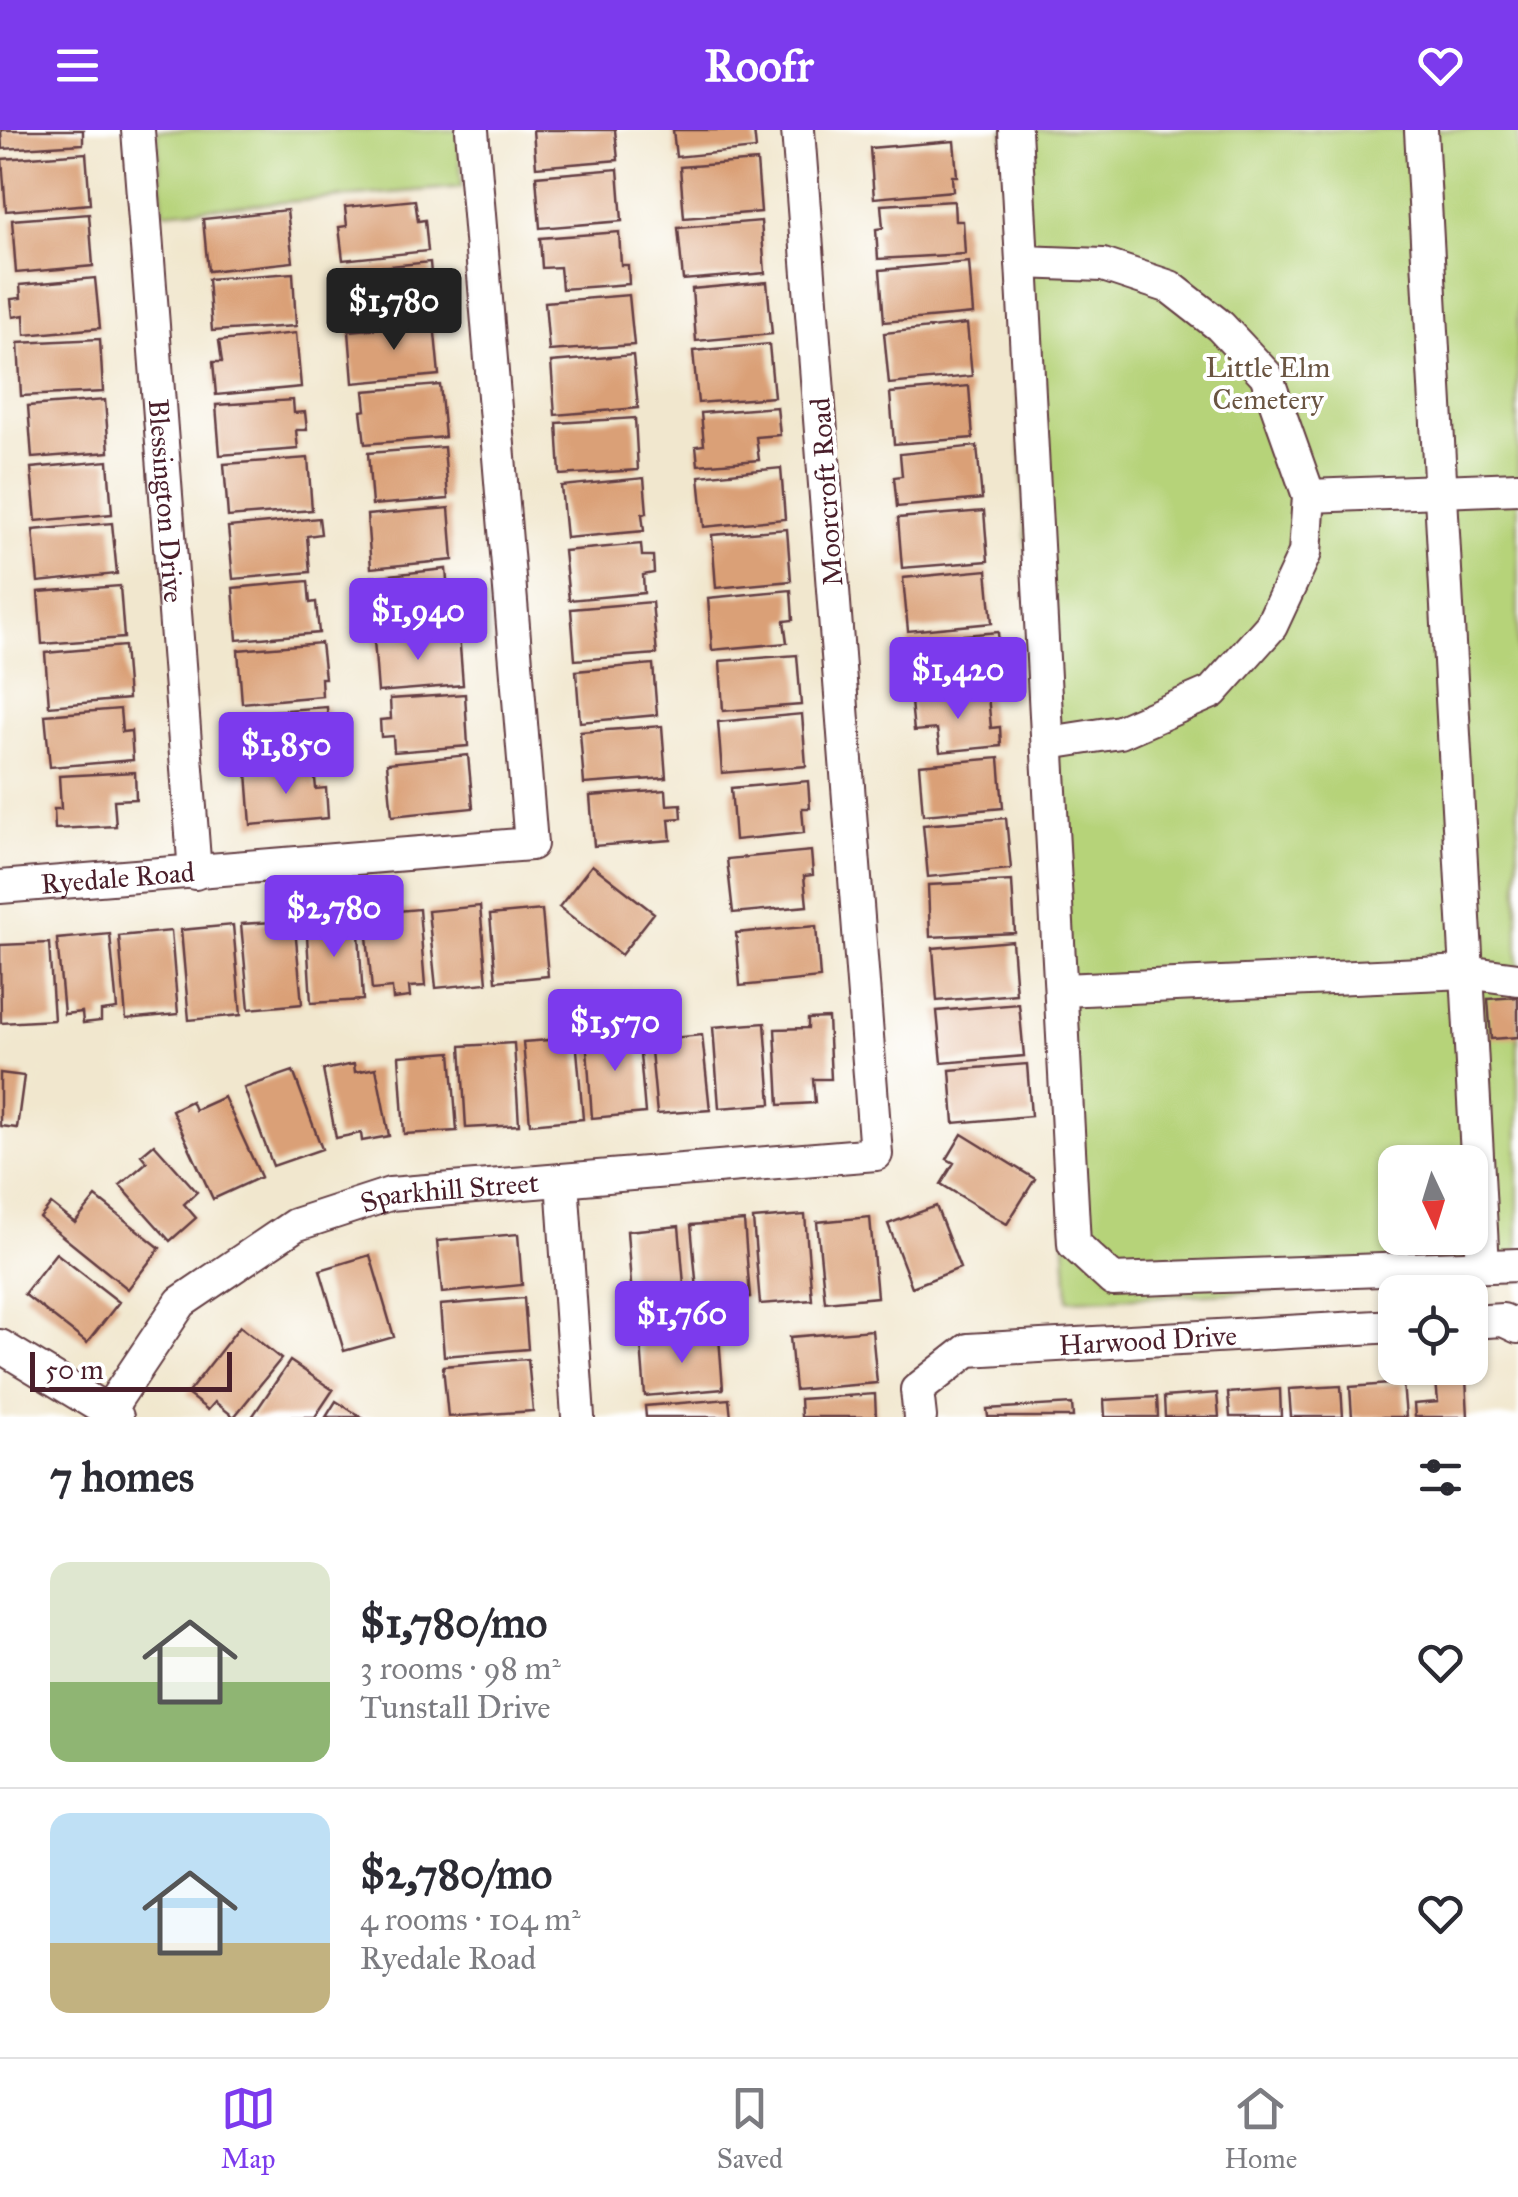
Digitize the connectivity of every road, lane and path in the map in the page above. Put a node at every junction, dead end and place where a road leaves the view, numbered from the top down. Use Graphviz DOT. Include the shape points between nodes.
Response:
graph roads {
  1 [pos="138,130"];
  2 [pos="472,130"];
  3 [pos="798,130"];
  4 [pos="1015,130"];
  5 [pos="1420,130"];
  6 [pos="1022,262"];
  7 [pos="1518,488"];
  8 [pos="1441,492"];
  9 [pos="1309,496"];
  10 [pos="1048,743"];
  11 [pos="196,873"];
  12 [pos="0,887"];
  13 [pos="1466,972"];
  14 [pos="1518,979"];
  15 [pos="1062,990"];
  16 [pos="876,1154"];
  17 [pos="562,1180"];
  18 [pos="1518,1264"];
  19 [pos="1483,1266"];
  20 [pos="1488,1321"];
  21 [pos="1378,1327"];
  22 [pos="1518,1327"];
  23 [pos="0,1346"];
  24 [pos="918,1404"];
  25 [pos="113,1414"];
  26 [pos="578,1417"];
  1 -- 11 [label="street, Blessington Drive"];
  2 -- 11 [label="street, Ryedale Road" via="531,844"];
  3 -- 16 [label="street, Moorcroft Road"];
  4 -- 6 [label="street"];
  5 -- 8 [label="street"];
  6 -- 9 [label="street" via="1103,265 1170,287 1220,326 1266,375"];
  6 -- 10 [label="street"];
  7 -- 8 [label="street"];
  8 -- 9 [label="street"];
  8 -- 13 [label="street"];
  9 -- 10 [label="street" via="1305,553 1271,626 1212,692 1120,732"];
  10 -- 15 [label="street"];
  11 -- 12 [label="street, Ryedale Road"];
  13 -- 14 [label="street"];
  13 -- 15 [label="street"];
  13 -- 19 [label="street"];
  15 -- 19 [label="street" via="1074,1244 1113,1280"];
  16 -- 17 [label="street, Sparkhill Street"];
  17 -- 25 [label="street, Sparkhill Street" via="390,1194 295,1225 181,1302"];
  17 -- 26 [label="street"];
  18 -- 19 [label="street"];
  20 -- 22 [label="street"];
  21 -- 24 [label="street, Harwood Drive" via="968,1350"];
  23 -- 25 [label="street"];
}
